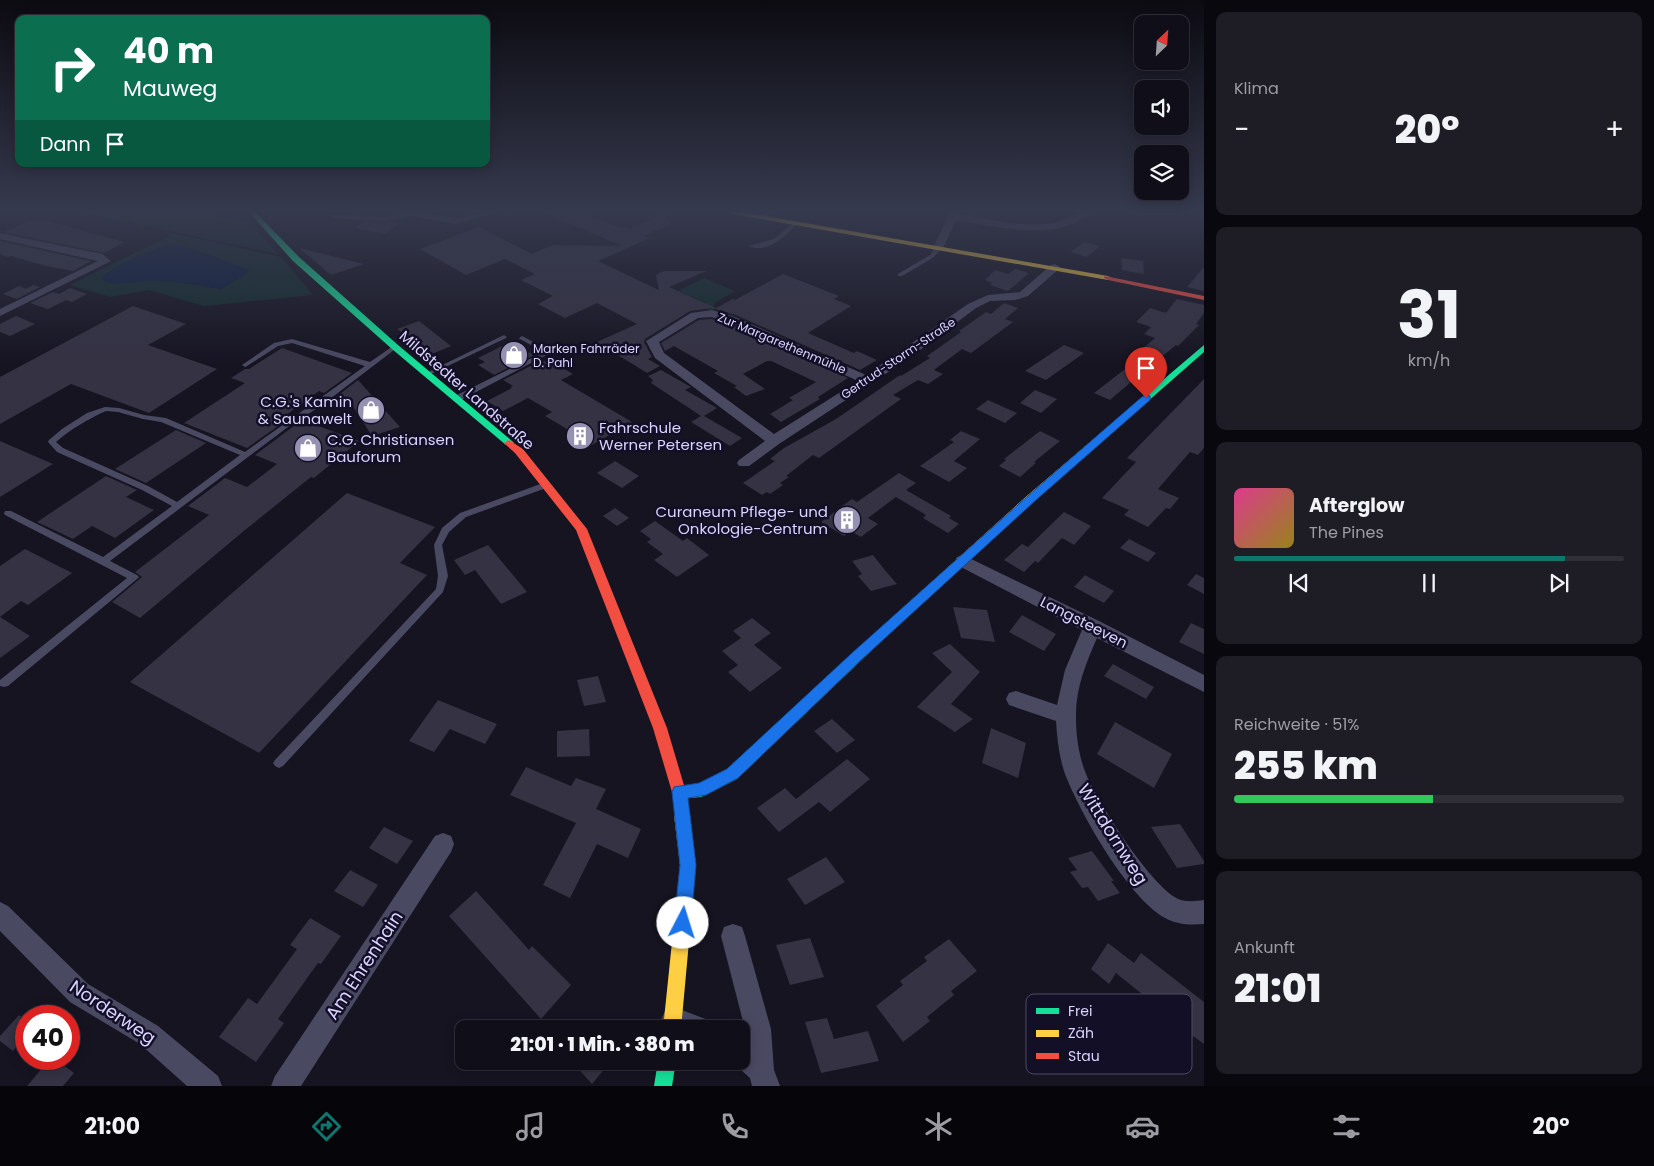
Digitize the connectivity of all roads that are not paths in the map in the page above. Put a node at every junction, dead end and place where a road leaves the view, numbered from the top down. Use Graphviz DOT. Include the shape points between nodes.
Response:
graph roads {
  1 [pos="101,263"];
  2 [pos="300,263"];
  3 [pos="921,263"];
  4 [pos="1028,263"];
  5 [pos="1055,267"];
  6 [pos="900,275"];
  7 [pos="1204,298"];
  8 [pos="0,303"];
  9 [pos="14,307"];
  10 [pos="0,313"];
  11 [pos="504,337"];
  12 [pos="522,338"];
  13 [pos="395,347"];
  14 [pos="1204,348"];
  15 [pos="244,365"];
  16 [pos="371,365"];
  17 [pos="427,374"];
  18 [pos="867,380"];
  19 [pos="456,399"];
  20 [pos="774,441"];
  21 [pos="246,455"];
  22 [pos="744,463"];
  23 [pos="546,485"];
  24 [pos="179,506"];
  25 [pos="8,513"];
  26 [pos="104,561"];
  27 [pos="963,561"];
  28 [pos="1093,626"];
  29 [pos="4,683"];
  30 [pos="1204,684"];
  31 [pos="1016,699"];
  32 [pos="1066,716"];
  33 [pos="279,763"];
  34 [pos="679,792"];
  35 [pos="443,844"];
  36 [pos="1204,912"];
  37 [pos="0,914"];
  38 [pos="733,936"];
  39 [pos="673,1020"];
  40 [pos="666,1070"];
  41 [pos="756,1070"];
  42 [pos="208,1086"];
  43 [pos="285,1086"];
  44 [pos="663,1086"];
  1 -- 9 [label="street"];
  2 -- 13 [label="street, Mildstedter Landstraße"];
  3 -- 6 [label="lane"];
  4 -- 5 [label="street"];
  5 -- 7 [label="street"];
  5 -- 18 [label="street, Gertrud-Storm-Straße" via="1024,294 988,298 972,306"];
  8 -- 9 [label="street"];
  9 -- 10 [label="street"];
  11 -- 17 [label="lane"];
  12 -- 19 [label="lane" via="549,352"];
  13 -- 16 [label="lane"];
  13 -- 17 [label="street, Mildstedter Landstraße"];
  14 -- 27 [label="street"];
  15 -- 16 [label="lane" via="276,344 292,341"];
  16 -- 21 [label="lane"];
  17 -- 19 [label="street, Mildstedter Landstraße"];
  18 -- 20 [label="street, Gertrud-Storm-Straße"];
  18 -- 20 [label="street, Zur Margarethenmühle" via="712,313 695,315 652,341 659,355"];
  19 -- 23 [label="street, Mildstedter Landstraße" via="519,451"];
  20 -- 22 [label="street, Gertrud-Storm-Straße"];
  21 -- 24 [label="lane"];
  21 -- 24 [label="lane" via="163,420 105,409 90,415 52,442 60,450"];
  23 -- 33 [label="lane" via="463,515 445,530 438,545 443,576 440,590"];
  23 -- 34 [label="street, Mildstedter Landstraße" via="580,528 660,728"];
  24 -- 26 [label="lane"];
  25 -- 26 [label="lane"];
  26 -- 29 [label="lane" via="134,577"];
  27 -- 28 [label="street, Langsteeven"];
  27 -- 34 [label="street" via="732,774 701,790"];
  28 -- 30 [label="street, Langsteeven"];
  28 -- 32 [label="street, Wittdornweg" via="1067,690"];
  31 -- 32 [label="street"];
  32 -- 36 [label="street, Wittdornweg" via="1074,771 1085,796 1141,883 1174,910"];
  34 -- 39 [label="street, Mildstedter Landstraße" via="688,865"];
  35 -- 43 [label="street, Am Ehrenhain"];
  37 -- 42 [label="street, Norderweg" via="79,993 149,1035"];
  38 -- 41 [label="street" via="758,1030"];
  40 -- 44 [label="street"];
}
